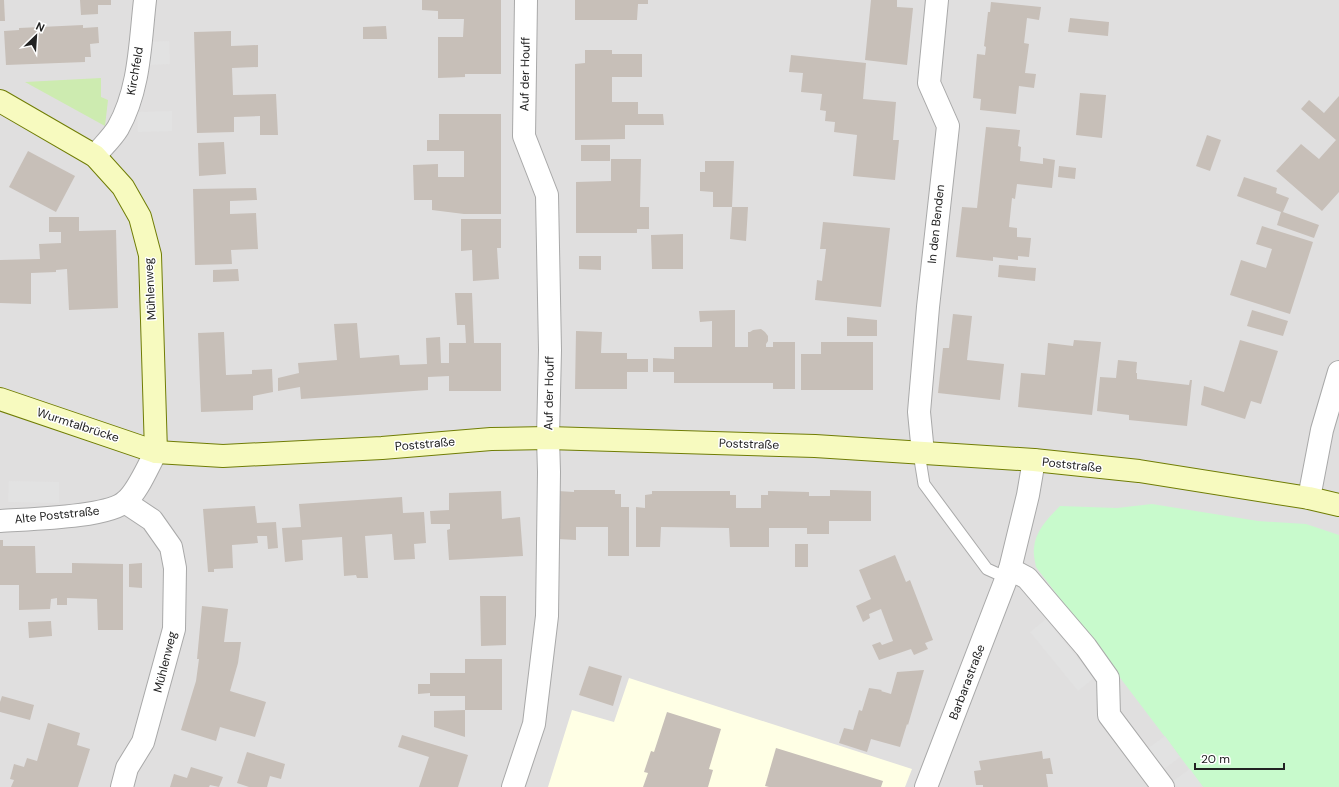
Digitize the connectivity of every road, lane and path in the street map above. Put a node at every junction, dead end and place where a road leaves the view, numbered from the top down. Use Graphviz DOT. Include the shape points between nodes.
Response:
graph roads {
  1 [pos="145,0"];
  2 [pos="526,0"];
  3 [pos="937,0"];
  4 [pos="0,101"];
  5 [pos="95,156"];
  6 [pos="1339,372"];
  7 [pos="0,399"];
  8 [pos="548,438"];
  9 [pos="156,452"];
  10 [pos="921,453"];
  11 [pos="1034,460"];
  12 [pos="1309,498"];
  13 [pos="125,502"];
  14 [pos="1339,505"];
  15 [pos="0,521"];
  16 [pos="1009,573"];
  17 [pos="122,787"];
  18 [pos="512,787"];
  19 [pos="926,787"];
  20 [pos="1163,787"];
  1 -- 5 [label="street, Kirchfeld" via="138,69 132,96 118,128"];
  2 -- 8 [label="street, Auf der Houff" via="524,136 547,196 550,350"];
  3 -- 10 [label="street, In den Benden" via="929,83 948,126 928,300 919,412"];
  4 -- 5 [label="main road, Mühlenweg"];
  5 -- 9 [label="main road, Mühlenweg" via="123,187 140,217 150,255"];
  6 -- 12 [label="street" via="1326,414"];
  7 -- 9 [label="main road, Wurmtalbrücke"];
  8 -- 9 [label="main road, Poststraße" via="491,439 382,448 224,456"];
  8 -- 10 [label="main road, Poststraße" via="810,446"];
  8 -- 18 [label="street, Auf der Houff" via="547,616 534,724"];
  9 -- 13 [label="street, Alte Poststraße" via="134,492"];
  10 -- 11 [label="main road, Poststraße"];
  10 -- 16 [label="lane" via="924,484 987,569"];
  11 -- 12 [label="main road, Poststraße" via="1139,471"];
  11 -- 16 [label="street, Barbarastraße"];
  12 -- 14 [label="main road, Poststraße"];
  13 -- 15 [label="street, Alte Poststraße" via="104,511 73,516"];
  13 -- 17 [label="street, Mühlenweg" via="152,520 171,547 175,568 174,629 143,742 127,768"];
  16 -- 19 [label="street, Barbarastraße"];
  16 -- 20 [label="street" via="1027,578 1086,647 1108,678 1109,714"];
}
